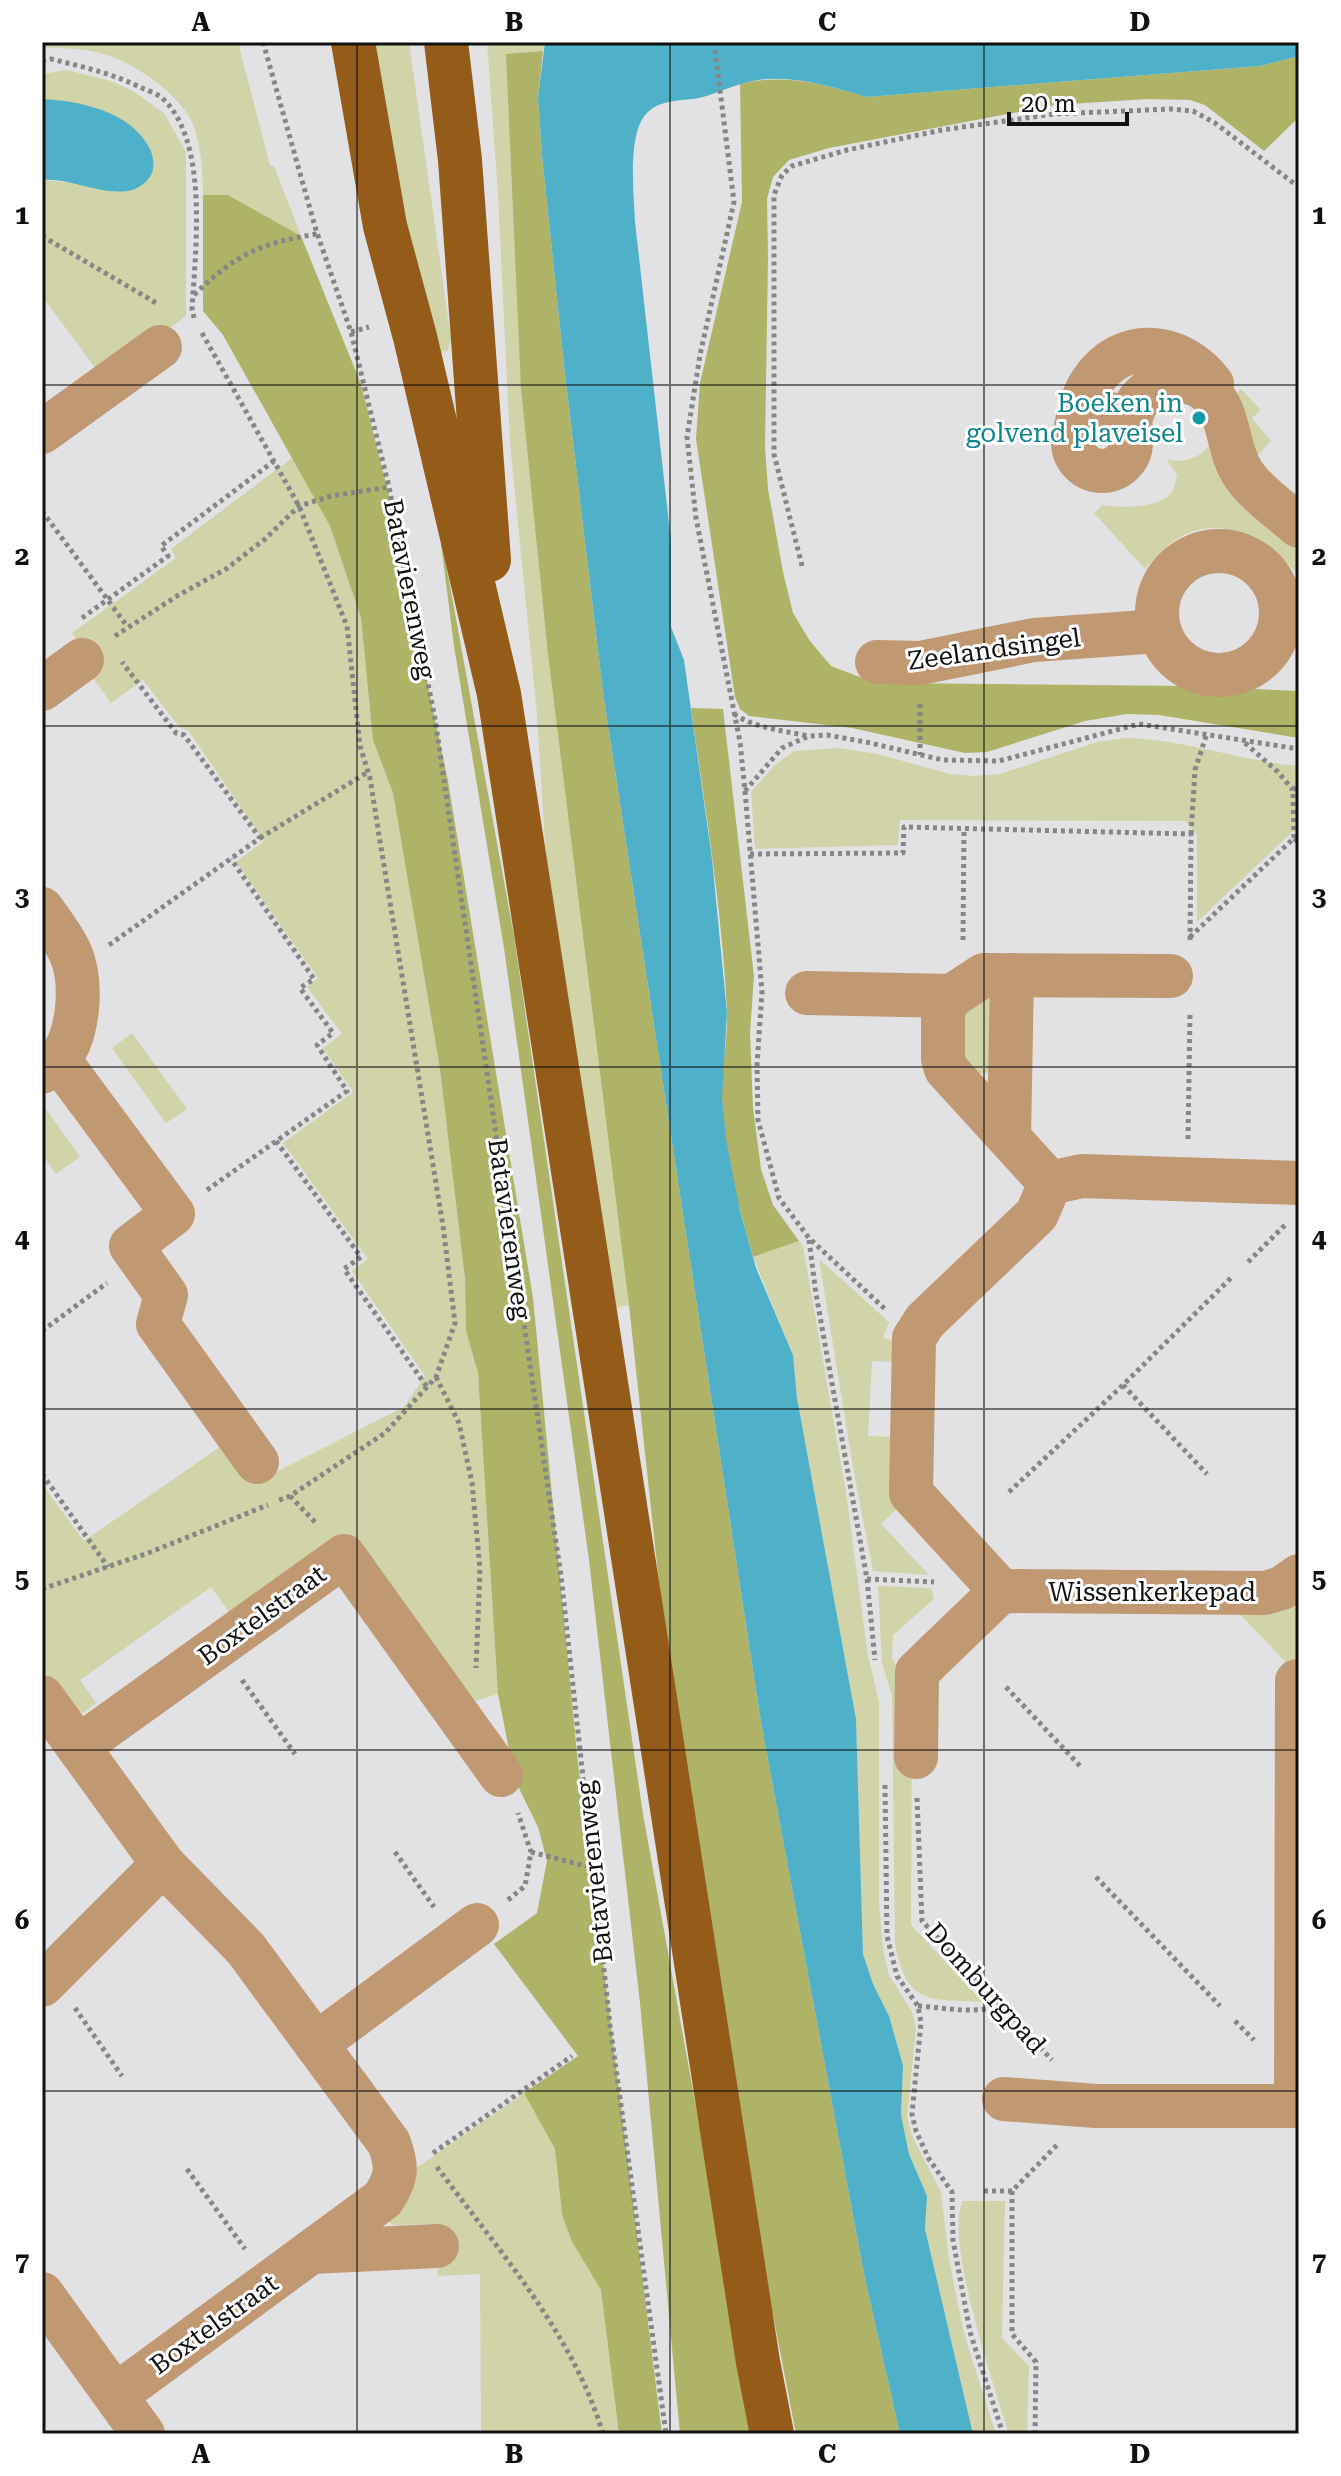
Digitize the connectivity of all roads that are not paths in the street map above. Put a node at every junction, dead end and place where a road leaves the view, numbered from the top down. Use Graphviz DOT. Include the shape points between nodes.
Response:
graph roads {
  1 [pos="353,42"];
  2 [pos="446,42"];
  3 [pos="170,324"];
  4 [pos="1222,412"];
  5 [pos="42,432"];
  6 [pos="1299,526"];
  7 [pos="1159,631"];
  8 [pos="95,651"];
  9 [pos="877,662"];
  10 [pos="1299,672"];
  11 [pos="1234,674"];
  12 [pos="42,689"];
  13 [pos="499,694"];
  14 [pos="42,909"];
  15 [pos="1181,976"];
  16 [pos="979,984"];
  17 [pos="807,993"];
  18 [pos="50,1066"];
  19 [pos="1009,1137"];
  20 [pos="1050,1183"];
  21 [pos="1294,1202"];
  22 [pos="257,1462"];
  23 [pos="1299,1576"];
  24 [pos="1001,1591"];
  25 [pos="1297,1681"];
  26 [pos="42,1697"];
  27 [pos="78,1747"];
  28 [pos="900,1766"];
  29 [pos="501,1775"];
  30 [pos="163,1864"];
  31 [pos="467,1932"];
  32 [pos="47,1980"];
  33 [pos="316,2044"];
  34 [pos="1004,2099"];
  35 [pos="1297,2106"];
  36 [pos="437,2246"];
  37 [pos="311,2252"];
  38 [pos="42,2294"];
  39 [pos="116,2395"];
  40 [pos="143,2434"];
  41 [pos="772,2434"];
  1 -- 13 [label="main road" via="385,226"];
  2 -- 13 [label="main road" via="460,160"];
  3 -- 5 [label="street"];
  4 -- 4 [label="street" via="1215,388 1200,368 1180,355 1156,349 1131,352 1109,363 1092,381 1074,446 1081,462 1097,470 1123,462 1138,402 1163,383 1195,384"];
  4 -- 6 [label="street" via="1243,475"];
  7 -- 9 [label="street, Zeelandsingel" via="1034,640 920,663"];
  7 -- 11 [label="street" via="1183,664 1203,674"];
  7 -- 11 [label="street" via="1161,588 1173,571 1210,551 1251,558 1278,590 1279,632 1269,651"];
  8 -- 12 [label="street"];
  10 -- 11 [label="street"];
  13 -- 41 [label="main road"];
  14 -- 18 [label="street" via="69,949 79,990 71,1034"];
  15 -- 16 [label="street"];
  16 -- 17 [label="street"];
  16 -- 19 [label="street"];
  16 -- 19 [label="street" via="943,1008 943,1059 946,1069"];
  18 -- 22 [label="street" via="165,1202 131,1246 166,1295 158,1324"];
  19 -- 20 [label="street"];
  20 -- 21 [label="street" via="1082,1176 1188,1180"];
  20 -- 24 [label="street" via="1037,1214 925,1321 914,1338 911,1493"];
  23 -- 24 [label="street, Wissenkerkepad" via="1265,1593"];
  24 -- 28 [label="street" via="917,1672"];
  25 -- 35 [label="street"];
  26 -- 27 [label="street, Boxtelstraat"];
  27 -- 29 [label="street, Boxtelstraat" via="344,1556"];
  27 -- 30 [label="street, Boxtelstraat"];
  30 -- 32 [label="street"];
  30 -- 33 [label="street, Boxtelstraat" via="246,1949"];
  31 -- 33 [label="street"];
  33 -- 37 [label="street, Boxtelstraat" via="389,2143 396,2164 393,2184 383,2199"];
  34 -- 35 [label="street" via="1096,2106"];
  36 -- 37 [label="street"];
  37 -- 39 [label="street, Boxtelstraat"];
  38 -- 39 [label="street"];
  39 -- 40 [label="street"];
}
